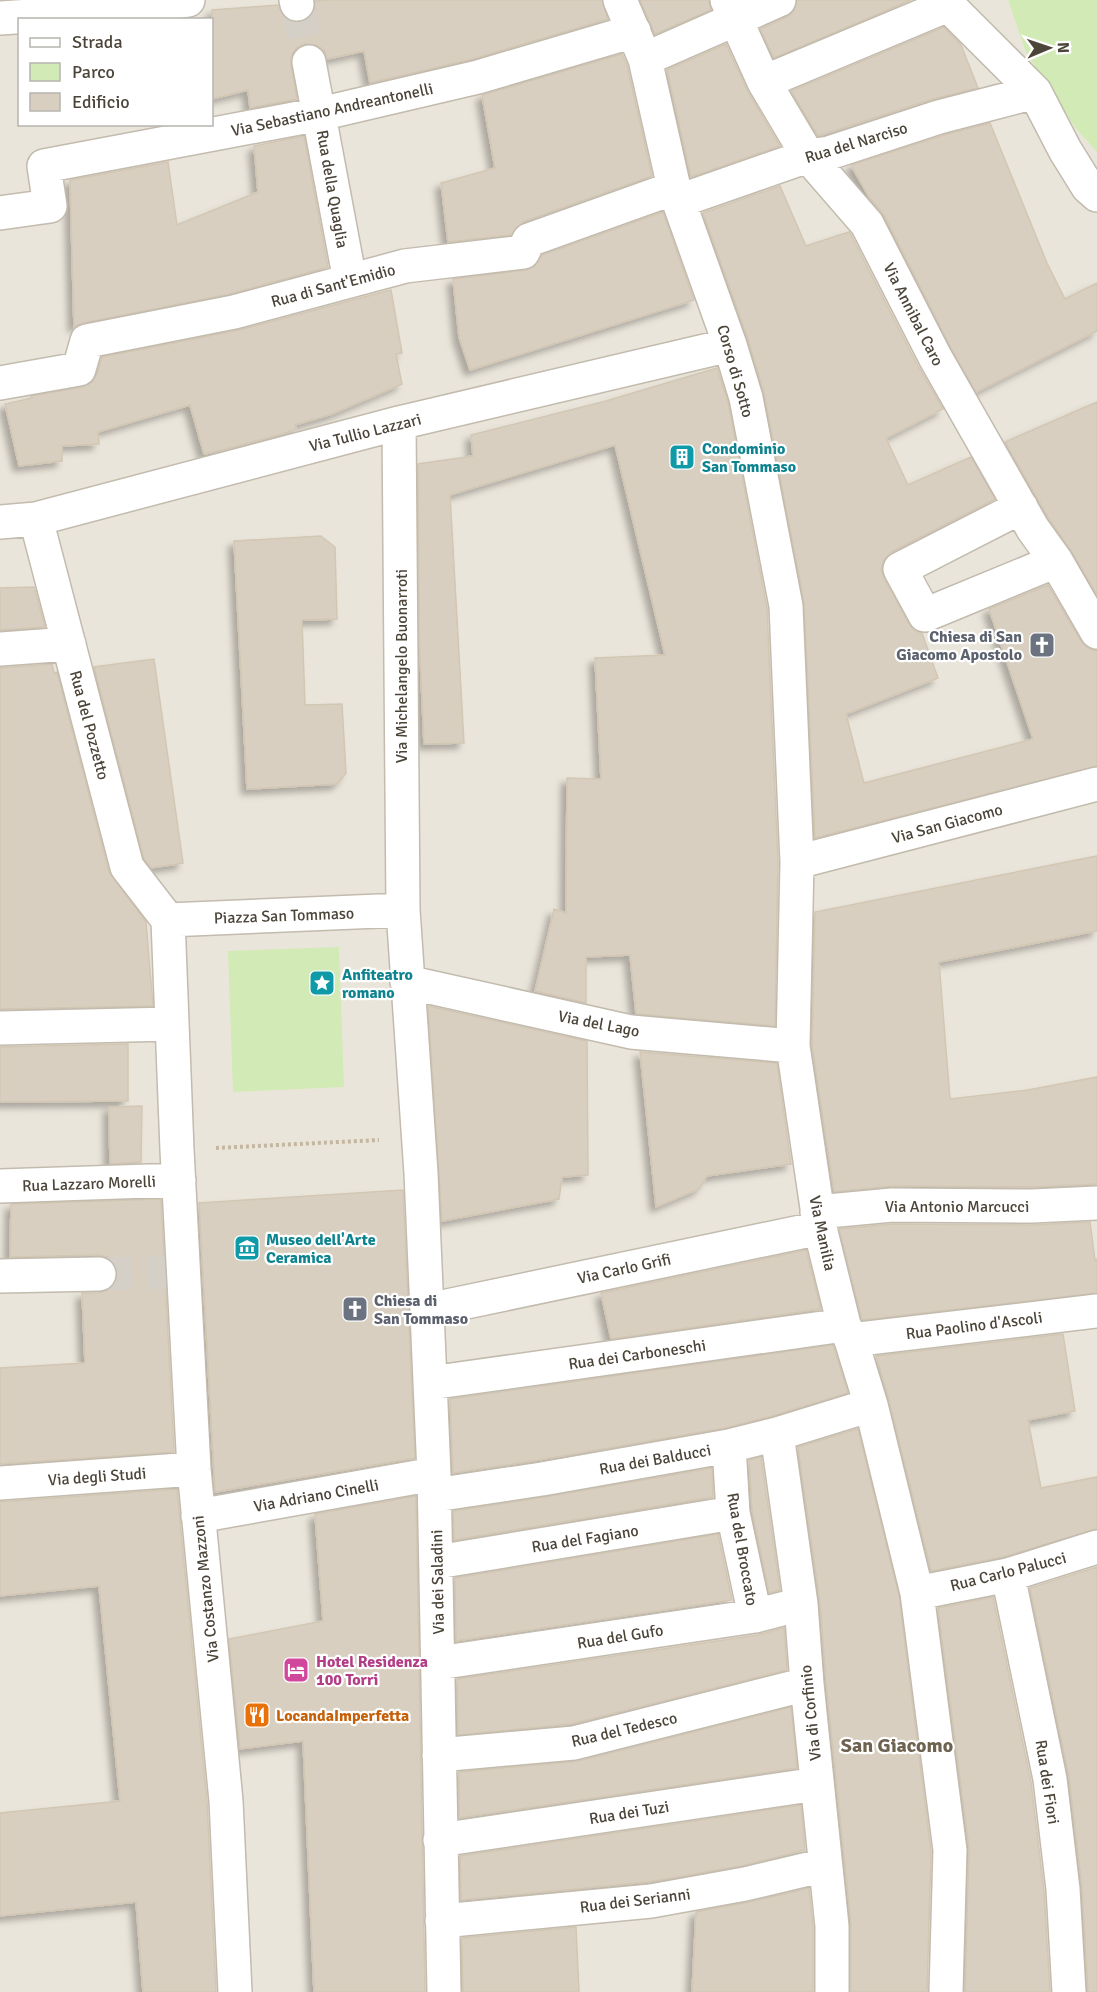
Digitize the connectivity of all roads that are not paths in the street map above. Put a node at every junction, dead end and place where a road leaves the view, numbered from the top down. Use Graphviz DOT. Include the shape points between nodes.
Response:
graph roads {
  1 [pos="188,0"];
  2 [pos="620,0"];
  3 [pos="779,0"];
  4 [pos="946,3"];
  5 [pos="732,9"];
  6 [pos="0,18"];
  7 [pos="640,45"];
  8 [pos="309,62"];
  9 [pos="765,82"];
  10 [pos="1035,92"];
  11 [pos="320,114"];
  12 [pos="808,156"];
  13 [pos="677,194"];
  14 [pos="1097,195"];
  15 [pos="0,213"];
  16 [pos="350,281"];
  17 [pos="730,345"];
  18 [pos="0,383"];
  19 [pos="399,423"];
  20 [pos="1021,507"];
  21 [pos="36,519"];
  22 [pos="0,522"];
  23 [pos="1056,561"];
  24 [pos="1097,632"];
  25 [pos="69,644"];
  26 [pos="0,649"];
  27 [pos="1097,784"];
  28 [pos="797,862"];
  29 [pos="403,910"];
  30 [pos="168,920"];
  31 [pos="407,982"];
  32 [pos="172,1024"];
  33 [pos="0,1028"];
  34 [pos="793,1046"];
  35 [pos="178,1172"];
  36 [pos="0,1186"];
  37 [pos="1097,1203"];
  38 [pos="819,1220"];
  39 [pos="99,1274"];
  40 [pos="0,1276"];
  41 [pos="428,1310"];
  42 [pos="1097,1311"];
  43 [pos="848,1333"];
  44 [pos="430,1383"];
  45 [pos="871,1405"];
  46 [pos="777,1434"];
  47 [pos="729,1446"];
  48 [pos="194,1469"];
  49 [pos="0,1483"];
  50 [pos="434,1485"];
  51 [pos="733,1513"];
  52 [pos="198,1516"];
  53 [pos="1097,1547"];
  54 [pos="437,1562"];
  55 [pos="1008,1575"];
  56 [pos="917,1593"];
  57 [pos="801,1604"];
  58 [pos="755,1616"];
  59 [pos="438,1663"];
  60 [pos="807,1684"];
  61 [pos="439,1755"];
  62 [pos="817,1784"];
  63 [pos="440,1840"];
  64 [pos="825,1865"];
  65 [pos="442,1922"];
  66 [pos="235,1992"];
  67 [pos="444,1992"];
  68 [pos="832,1992"];
  69 [pos="946,1992"];
  70 [pos="1069,1992"];
  1 -- 6 [label="street"];
  2 -- 7 [label="street, Corso di Sotto"];
  3 -- 5 [label="street, Via Sebastiano Andreantonelli"];
  4 -- 9 [label="street"];
  4 -- 10 [label="street"];
  5 -- 7 [label="street, Via Sebastiano Andreantonelli"];
  5 -- 9 [label="street, Via Annibal Caro"];
  7 -- 11 [label="street, Via Sebastiano Andreantonelli"];
  7 -- 13 [label="street, Corso di Sotto"];
  8 -- 11 [label="street, Rua della Quaglia"];
  9 -- 12 [label="street, Via Annibal Caro"];
  10 -- 12 [label="street, Rua del Narciso"];
  10 -- 14 [label="street" via="1065,150"];
  11 -- 15 [label="street, Via Sebastiano Andreantonelli" via="44,166 50,206"];
  11 -- 16 [label="street, Rua della Quaglia"];
  12 -- 13 [label="street, Rua del Narciso"];
  12 -- 20 [label="street, Via Annibal Caro" via="867,224 935,357"];
  13 -- 16 [label="street, Rua di Sant'Emidio" via="529,240 523,252 405,266"];
  13 -- 17 [label="street, Corso di Sotto"];
  16 -- 18 [label="street, Rua di Sant'Emidio" via="234,312 87,340 79,369"];
  17 -- 19 [label="street, Via Tullio Lazzari"];
  17 -- 28 [label="street, Corso di Sotto" via="746,398 786,606"];
  19 -- 21 [label="street, Via Tullio Lazzari"];
  19 -- 29 [label="street, Via Michelangelo Buonarroti"];
  20 -- 23 [label="street, Via Annibal Caro"];
  20 -- 23 [label="street" via="900,569 925,615"];
  21 -- 22 [label="street, Via Tullio Lazzari"];
  21 -- 25 [label="street, Rua del Pozzetto"];
  23 -- 24 [label="street, Via Annibal Caro"];
  25 -- 26 [label="street"];
  25 -- 30 [label="street, Rua del Pozzetto" via="127,867"];
  27 -- 28 [label="street, Via San Giacomo"];
  28 -- 34 [label="street, Via Manilia"];
  29 -- 30 [label="street, Piazza San Tommaso"];
  29 -- 31 [label="street"];
  30 -- 32 [label="street"];
  31 -- 34 [label="street, Via del Lago" via="631,1032"];
  31 -- 41 [label="street, Via dei Saladini"];
  32 -- 33 [label="street"];
  32 -- 35 [label="street"];
  34 -- 38 [label="street, Via Manilia"];
  35 -- 36 [label="street, Rua Lazzaro Morelli"];
  35 -- 48 [label="street, Via Costanzo Mazzoni" via="180,1272"];
  37 -- 38 [label="street, Via Antonio Marcucci" via="892,1205"];
  38 -- 41 [label="street, Via Carlo Grifi"];
  38 -- 43 [label="street, Via Manilia"];
  39 -- 40 [label="street"];
  41 -- 44 [label="street, Via dei Saladini"];
  42 -- 43 [label="street, Rua Paolino d'Ascoli"];
  43 -- 44 [label="street, Rua dei Carboneschi"];
  43 -- 45 [label="street, Via Manilia"];
  44 -- 50 [label="street, Via dei Saladini"];
  45 -- 46 [label="street, Rua dei Balducci"];
  45 -- 56 [label="street, Via Manilia"];
  46 -- 47 [label="street, Rua dei Balducci"];
  46 -- 57 [label="street, Via di Corfinio"];
  47 -- 50 [label="street, Rua dei Balducci" via="542,1479"];
  47 -- 51 [label="street, Rua del Broccato"];
  48 -- 49 [label="street, Via degli Studi"];
  48 -- 52 [label="street, Via Costanzo Mazzoni"];
  50 -- 52 [label="street, Via Adriano Cinelli"];
  50 -- 54 [label="street, Via dei Saladini"];
  51 -- 54 [label="street, Rua del Fagiano"];
  51 -- 58 [label="street, Rua del Broccato"];
  52 -- 66 [label="street, Via Costanzo Mazzoni" via="226,1801"];
  53 -- 55 [label="street, Rua Carlo Palucci"];
  54 -- 59 [label="street, Via dei Saladini"];
  55 -- 56 [label="street, Rua Carlo Palucci"];
  55 -- 70 [label="street, Rua dei Fiori" via="1050,1779 1063,1889"];
  56 -- 69 [label="street, Via Manilia" via="950,1850"];
  57 -- 58 [label="street, Rua del Gufo"];
  57 -- 60 [label="street, Via di Corfinio"];
  58 -- 59 [label="street, Rua del Gufo"];
  59 -- 61 [label="street, Via dei Saladini"];
  60 -- 61 [label="street, Rua del Tedesco" via="574,1743"];
  60 -- 62 [label="street, Via di Corfinio"];
  61 -- 63 [label="street, Via dei Saladini"];
  62 -- 63 [label="street, Rua dei Tuzi"];
  62 -- 64 [label="street, Via di Corfinio"];
  63 -- 65 [label="street, Via dei Saladini"];
  64 -- 65 [label="street, Rua dei Serianni" via="651,1901"];
  64 -- 68 [label="street, Via di Corfinio" via="832,1926"];
  65 -- 67 [label="street, Via dei Saladini"];
}
